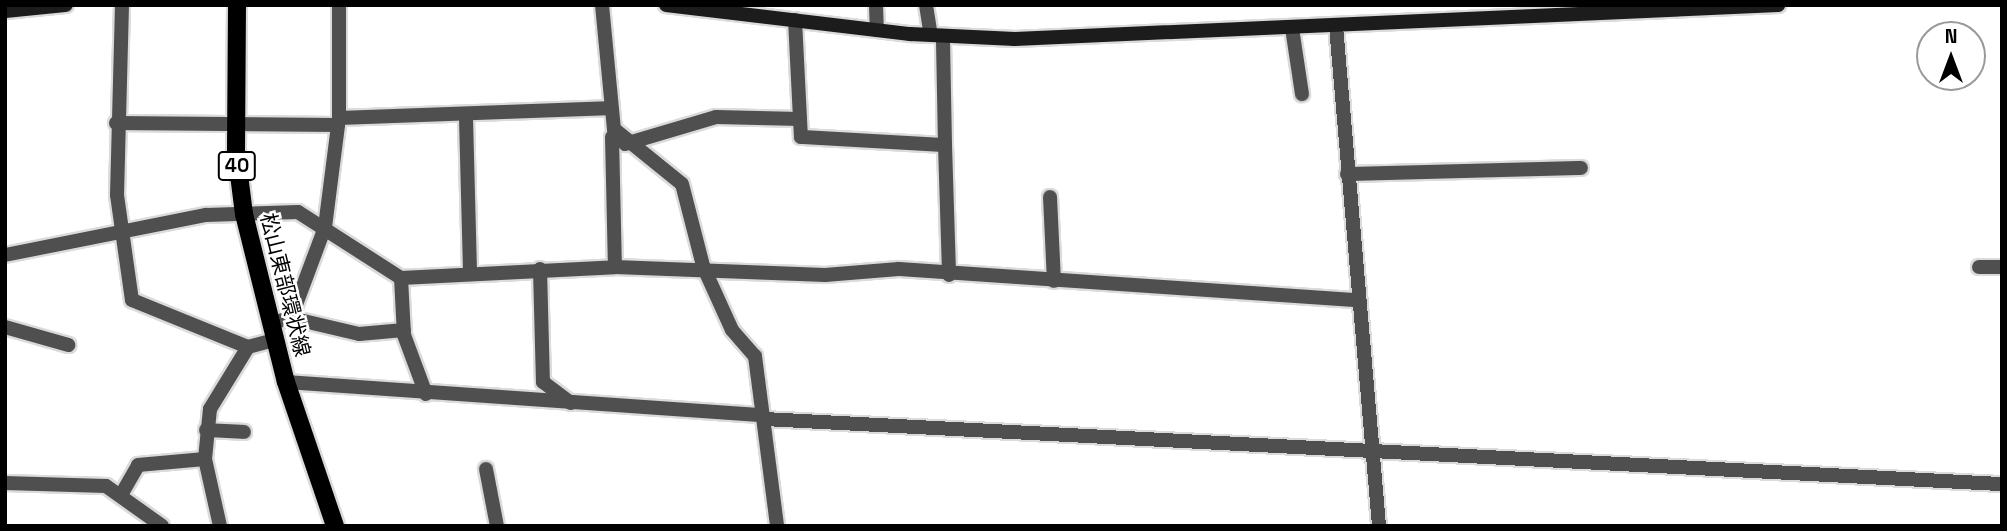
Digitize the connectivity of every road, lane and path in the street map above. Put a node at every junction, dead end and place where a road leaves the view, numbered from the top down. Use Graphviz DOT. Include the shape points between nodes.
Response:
graph roads {
  1 [pos="66,5"];
  2 [pos="122,5"];
  3 [pos="237,5"];
  4 [pos="339,5"];
  5 [pos="602,5"];
  6 [pos="666,5"];
  7 [pos="876,5"];
  8 [pos="926,5"];
  9 [pos="1778,5"];
  10 [pos="5,11"];
  11 [pos="795,20"];
  12 [pos="1336,26"];
  13 [pos="1292,28"];
  14 [pos="877,30"];
  15 [pos="937,36"];
  16 [pos="1302,94"];
  17 [pos="607,108"];
  18 [pos="466,118"];
  19 [pos="800,119"];
  20 [pos="338,121"];
  21 [pos="116,123"];
  22 [pos="236,124"];
  23 [pos="618,138"];
  24 [pos="945,145"];
  25 [pos="597,146"];
  26 [pos="1581,168"];
  27 [pos="1348,174"];
  28 [pos="1050,197"];
  29 [pos="244,214"];
  30 [pos="326,226"];
  31 [pos="124,232"];
  32 [pos="5,255"];
  33 [pos="703,266"];
  34 [pos="615,267"];
  35 [pos="1979,267"];
  36 [pos="2002,267"];
  37 [pos="540,269"];
  38 [pos="470,274"];
  39 [pos="949,275"];
  40 [pos="401,278"];
  41 [pos="1054,281"];
  42 [pos="1358,300"];
  43 [pos="292,318"];
  44 [pos="5,327"];
  45 [pos="404,330"];
  46 [pos="272,332"];
  47 [pos="68,345"];
  48 [pos="248,347"];
  49 [pos="286,382"];
  50 [pos="426,394"];
  51 [pos="571,403"];
  52 [pos="763,417"];
  53 [pos="206,430"];
  54 [pos="244,432"];
  55 [pos="1371,454"];
  56 [pos="205,459"];
  57 [pos="486,469"];
  58 [pos="5,483"];
  59 [pos="2002,484"];
  60 [pos="121,495"];
  61 [pos="162,526"];
  62 [pos="220,526"];
  63 [pos="335,526"];
  64 [pos="497,526"];
  65 [pos="777,526"];
  66 [pos="1379,526"];
  1 -- 10 [label="main road"];
  2 -- 21 [label="street"];
  3 -- 22 [label="main road, 松山東部環状線 / 40"];
  4 -- 20 [label="street"];
  5 -- 17 [label="street"];
  6 -- 11 [label="main road"];
  7 -- 14 [label="street"];
  8 -- 15 [label="street"];
  9 -- 12 [label="main road"];
  11 -- 14 [label="main road"];
  11 -- 19 [label="street"];
  12 -- 13 [label="main road"];
  12 -- 27 [label="street"];
  13 -- 15 [label="main road"];
  13 -- 16 [label="street"];
  14 -- 15 [label="main road"];
  15 -- 24 [label="street"];
  17 -- 18 [label="street"];
  17 -- 23 [label="street"];
  18 -- 20 [label="street"];
  18 -- 38 [label="street"];
  19 -- 23 [label="street" via="716,117"];
  19 -- 24 [label="street" via="801,137"];
  20 -- 22 [label="street"];
  20 -- 30 [label="street"];
  21 -- 22 [label="street"];
  21 -- 31 [label="street"];
  22 -- 29 [label="main road, 松山東部環状線 / 40"];
  23 -- 25 [label="street"];
  23 -- 33 [label="street" via="673,171 682,184"];
  23 -- 34 [label="street"];
  24 -- 39 [label="street"];
  26 -- 27 [label="street"];
  27 -- 42 [label="street"];
  28 -- 41 [label="street"];
  29 -- 30 [label="street" via="298,212"];
  29 -- 31 [label="street"];
  29 -- 46 [label="main road, 松山東部環状線 / 40"];
  30 -- 40 [label="street"];
  30 -- 43 [label="street"];
  31 -- 32 [label="street"];
  31 -- 48 [label="street" via="131,300"];
  33 -- 34 [label="street"];
  33 -- 39 [label="street"];
  33 -- 52 [label="street" via="732,330 755,356"];
  34 -- 37 [label="street"];
  35 -- 36 [label="street"];
  37 -- 38 [label="street"];
  37 -- 51 [label="street" via="543,382"];
  38 -- 40 [label="street"];
  39 -- 41 [label="street"];
  40 -- 45 [label="street"];
  41 -- 42 [label="street"];
  42 -- 55 [label="street"];
  43 -- 45 [label="street" via="359,334"];
  43 -- 46 [label="street"];
  44 -- 47 [label="street"];
  45 -- 50 [label="street" via="414,374"];
  46 -- 48 [label="street"];
  46 -- 49 [label="main road, 松山東部環状線 / 40"];
  48 -- 53 [label="street" via="209,409"];
  49 -- 50 [label="street"];
  49 -- 63 [label="main road, 松山東部環状線 / 40"];
  50 -- 51 [label="street"];
  51 -- 52 [label="street"];
  52 -- 55 [label="street"];
  52 -- 65 [label="street"];
  53 -- 54 [label="street"];
  53 -- 56 [label="street"];
  55 -- 59 [label="street"];
  55 -- 66 [label="street"];
  56 -- 60 [label="street" via="138,465"];
  56 -- 62 [label="street"];
  57 -- 64 [label="street"];
  58 -- 60 [label="street" via="81,481"];
  60 -- 61 [label="street"];
}
